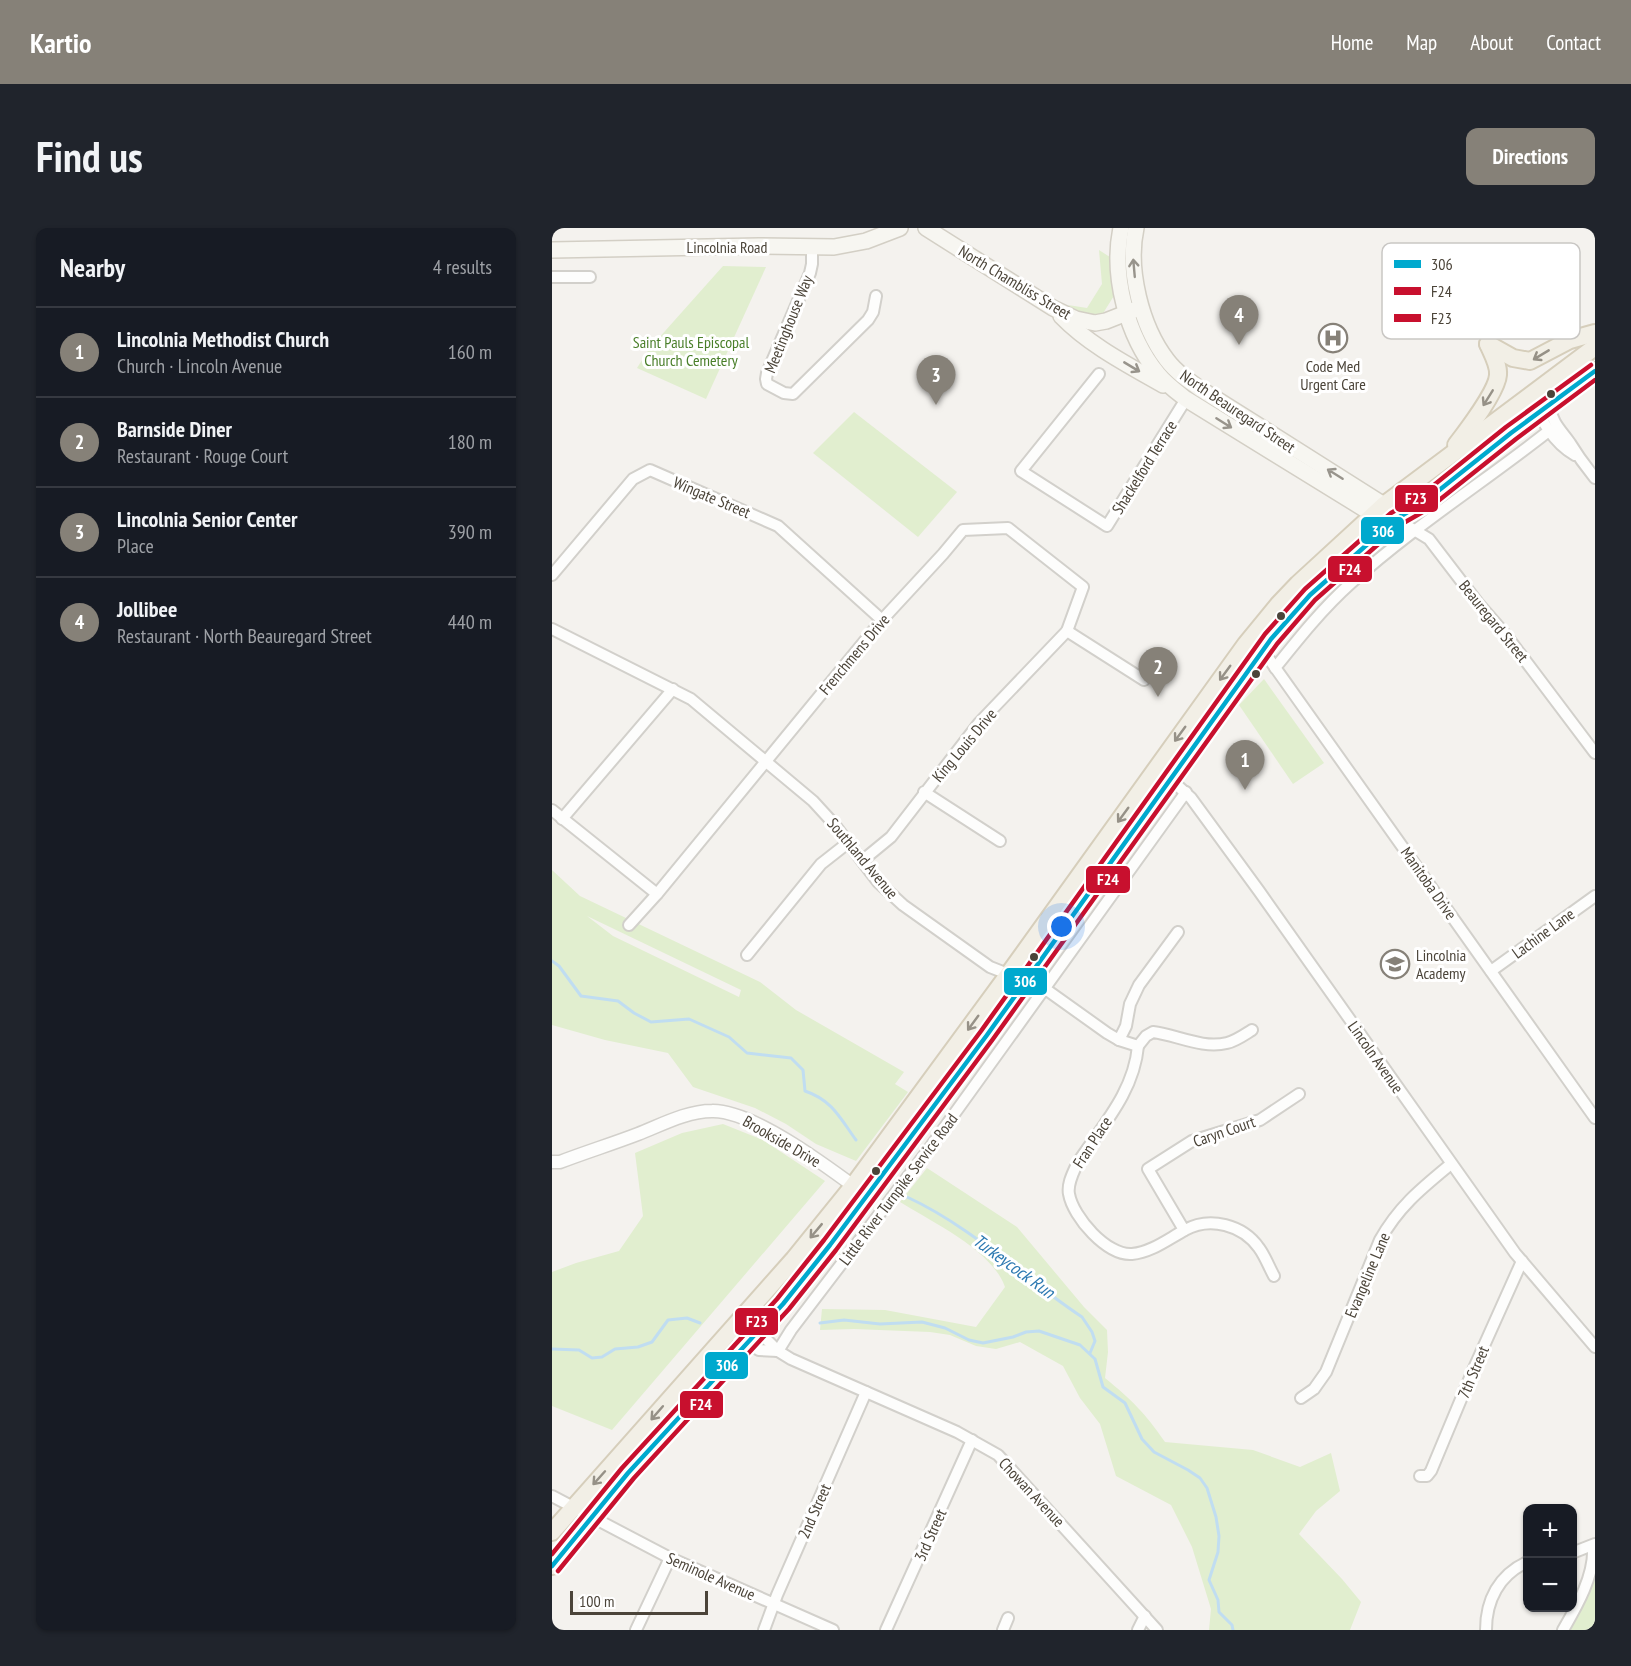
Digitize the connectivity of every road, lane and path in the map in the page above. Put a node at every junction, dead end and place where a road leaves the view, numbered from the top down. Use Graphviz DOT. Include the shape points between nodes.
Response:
graph roads {
  1 [pos="900,228"];
  2 [pos="926,228"];
  3 [pos="1121,228"];
  4 [pos="1136,228"];
  5 [pos="878,232"];
  6 [pos="812,248"];
  7 [pos="552,250"];
  8 [pos="552,277"];
  9 [pos="590,277"];
  10 [pos="876,296"];
  11 [pos="1142,307"];
  12 [pos="1053,308"];
  13 [pos="1127,313"];
  14 [pos="1595,333"];
  15 [pos="1580,337"];
  16 [pos="1574,339"];
  17 [pos="1595,347"];
  18 [pos="1595,371"];
  19 [pos="1099,374"];
  20 [pos="1530,395"];
  21 [pos="1186,399"];
  22 [pos="1543,410"];
  23 [pos="1550,430"];
  24 [pos="1576,455"];
  25 [pos="1444,460"];
  26 [pos="1595,478"];
  27 [pos="1379,510"];
  28 [pos="1396,519"];
  29 [pos="1415,530"];
  30 [pos="552,575"];
  31 [pos="882,620"];
  32 [pos="552,629"];
  33 [pos="1067,631"];
  34 [pos="1262,649"];
  35 [pos="1275,668"];
  36 [pos="1144,680"];
  37 [pos="673,689"];
  38 [pos="1595,753"];
  39 [pos="766,761"];
  40 [pos="1156,767"];
  41 [pos="1172,779"];
  42 [pos="924,792"];
  43 [pos="1186,792"];
  44 [pos="552,810"];
  45 [pos="562,819"];
  46 [pos="1000,841"];
  47 [pos="849,842"];
  48 [pos="863,860"];
  49 [pos="657,894"];
  50 [pos="1595,896"];
  51 [pos="629,925"];
  52 [pos="1178,932"];
  53 [pos="747,955"];
  54 [pos="1491,971"];
  55 [pos="1008,975"];
  56 [pos="1026,980"];
  57 [pos="1044,988"];
  58 [pos="1251,1030"];
  59 [pos="1119,1040"];
  60 [pos="1138,1046"];
  61 [pos="1299,1094"];
  62 [pos="1595,1118"];
  63 [pos="552,1162"];
  64 [pos="1451,1164"];
  65 [pos="853,1186"];
  66 [pos="867,1196"];
  67 [pos="1184,1230"];
  68 [pos="1522,1261"];
  69 [pos="1274,1276"];
  70 [pos="733,1326"];
  71 [pos="752,1339"];
  72 [pos="1595,1347"];
  73 [pos="778,1352"];
  74 [pos="866,1392"];
  75 [pos="1301,1398"];
  76 [pos="972,1440"];
  77 [pos="1420,1476"];
  78 [pos="552,1496"];
  79 [pos="573,1507"];
  80 [pos="592,1518"];
  81 [pos="552,1532"];
  82 [pos="1594,1545"];
  83 [pos="1577,1551"];
  84 [pos="670,1558"];
  85 [pos="1523,1564"];
  86 [pos="552,1566"];
  87 [pos="774,1604"];
  88 [pos="1145,1616"];
  89 [pos="1008,1618"];
  90 [pos="636,1630"];
  91 [pos="764,1630"];
  92 [pos="832,1630"];
  93 [pos="886,1630"];
  94 [pos="1003,1630"];
  95 [pos="1138,1630"];
  96 [pos="1157,1630"];
  97 [pos="1486,1630"];
  98 [pos="1563,1630"];
  1 -- 5 [label="main road, Lincolnia Road"];
  2 -- 12 [label="main road, North Chambliss Street"];
  3 -- 13 [label="main road, North Beauregard Street" via="1118,258"];
  11 -- 4 [label="main road, North Beauregard Street, one-way" via="1132,262"];
  5 -- 6 [label="main road, Lincolnia Road" via="850,245"];
  6 -- 7 [label="main road, Lincolnia Road"];
  6 -- 10 [label="street, Meetinghouse Way" via="810,273 767,373 767,384 794,394 868,320"];
  8 -- 9 [label="street"];
  11 -- 13 [label="main road, North Chambliss Street"];
  27 -- 11 [label="main road, North Beauregard Street, one-way" via="1181,375 1157,344"];
  12 -- 13 [label="main road, North Chambliss Street" via="1076,319 1095,322"];
  12 -- 21 [label="main road, one-way" via="1092,341"];
  13 -- 21 [label="main road, North Beauregard Street" via="1149,362"];
  14 -- 15 [label="main road, one-way"];
  16 -- 25 [label="main road, one-way" via="1530,361 1514,358 1488,344 1498,368 1497,383"];
  17 -- 20 [label="main road"];
  18 -- 22 [label="main road"];
  19 -- 21 [label="street, Shackelford Terrace" via="1021,471 1107,526"];
  20 -- 22 [label="street"];
  20 -- 25 [label="main road"];
  21 -- 27 [label="main road, North Beauregard Street, one-way"];
  22 -- 23 [label="street"];
  22 -- 24 [label="street"];
  22 -- 28 [label="main road" via="1423,503"];
  23 -- 24 [label="street" via="1565,449"];
  23 -- 29 [label="street"];
  24 -- 26 [label="street"];
  25 -- 27 [label="main road"];
  27 -- 28 [label="main road, Beauregard Street"];
  27 -- 40 [label="main road, one-way" via="1278,605"];
  28 -- 29 [label="street, Beauregard Street"];
  28 -- 34 [label="main road" via="1330,574"];
  29 -- 35 [label="street" via="1344,590"];
  29 -- 38 [label="street, Beauregard Street" via="1442,555"];
  30 -- 31 [label="street, Wingate Street" via="633,479 650,470 778,526"];
  31 -- 33 [label="street, Frenchmens Drive" via="963,530 1008,528 1083,587"];
  31 -- 39 [label="street, Frenchmens Drive"];
  32 -- 37 [label="street, Southland Avenue"];
  33 -- 36 [label="street"];
  33 -- 42 [label="street, King Louis Drive" via="979,723"];
  34 -- 35 [label="street, Manitoba Drive"];
  34 -- 41 [label="main road"];
  35 -- 54 [label="street, Manitoba Drive"];
  37 -- 39 [label="street, Southland Avenue" via="707,711"];
  37 -- 45 [label="street"];
  39 -- 47 [label="street, Southland Avenue" via="813,801"];
  39 -- 49 [label="street, Frenchmens Drive"];
  40 -- 41 [label="street, Lincoln Avenue"];
  40 -- 55 [label="main road, one-way"];
  41 -- 43 [label="street, Lincoln Avenue"];
  41 -- 56 [label="main road"];
  42 -- 46 [label="street"];
  42 -- 48 [label="street, King Louis Drive" via="891,837"];
  43 -- 57 [label="street, Little River Turnpike Service Road"];
  43 -- 64 [label="street, Lincoln Avenue"];
  44 -- 45 [label="street"];
  45 -- 49 [label="street"];
  47 -- 48 [label="street, Southland Avenue"];
  47 -- 53 [label="street" via="821,864"];
  48 -- 55 [label="street, Southland Avenue" via="893,897 990,967"];
  49 -- 51 [label="street, Frenchmens Drive"];
  50 -- 54 [label="street, Lachine Lane"];
  52 -- 59 [label="street" via="1139,985"];
  54 -- 62 [label="street, Manitoba Drive"];
  55 -- 56 [label="street, Southland Avenue"];
  55 -- 65 [label="main road, one-way"];
  56 -- 57 [label="street, Southland Avenue"];
  56 -- 66 [label="main road"];
  57 -- 59 [label="street, Southland Avenue"];
  57 -- 73 [label="street, Little River Turnpike Service Road"];
  58 -- 60 [label="street" via="1234,1041 1216,1044 1153,1032"];
  59 -- 60 [label="street, Southland Avenue"];
  60 -- 67 [label="street, Fran Place" via="1129,1086 1077,1164 1068,1194 1098,1240 1115,1251 1144,1251"];
  61 -- 67 [label="street, Caryn Court" via="1260,1120 1192,1141 1148,1169"];
  63 -- 65 [label="street, Brookside Drive" via="710,1110 751,1121"];
  64 -- 68 [label="street, Lincoln Avenue"];
  64 -- 75 [label="street, Evangeline Lane" via="1389,1223 1326,1372 1314,1389"];
  65 -- 66 [label="street, Brookside Drive"];
  65 -- 70 [label="main road, one-way"];
  66 -- 71 [label="main road"];
  67 -- 69 [label="street, Fran Place" via="1206,1223 1232,1226 1259,1248"];
  68 -- 72 [label="street, Lincoln Avenue"];
  68 -- 77 [label="street, 7th Street" via="1431,1471"];
  70 -- 71 [label="street, Chowan Avenue"];
  70 -- 79 [label="main road, one-way"];
  71 -- 73 [label="street, Chowan Avenue" via="759,1350"];
  71 -- 80 [label="main road" via="654,1443"];
  73 -- 74 [label="street, Chowan Avenue"];
  74 -- 76 [label="street, Chowan Avenue"];
  74 -- 87 [label="street, 2nd Street"];
  76 -- 88 [label="street, Chowan Avenue" via="1008,1464"];
  76 -- 93 [label="street, 3rd Street"];
  78 -- 79 [label="street, Seminole Avenue"];
  79 -- 80 [label="street, Seminole Avenue"];
  79 -- 81 [label="main road"];
  80 -- 84 [label="street, Seminole Avenue"];
  80 -- 86 [label="main road"];
  82 -- 83 [label="street"];
  82 -- 98 [label="street" via="1590,1581"];
  84 -- 87 [label="street, Seminole Avenue"];
  84 -- 90 [label="street"];
  85 -- 97 [label="street" via="1494,1591"];
  87 -- 91 [label="street, 2nd Street"];
  87 -- 92 [label="street, Seminole Avenue"];
  88 -- 95 [label="street"];
  88 -- 96 [label="street, Chowan Avenue"];
  89 -- 94 [label="street"];
}
